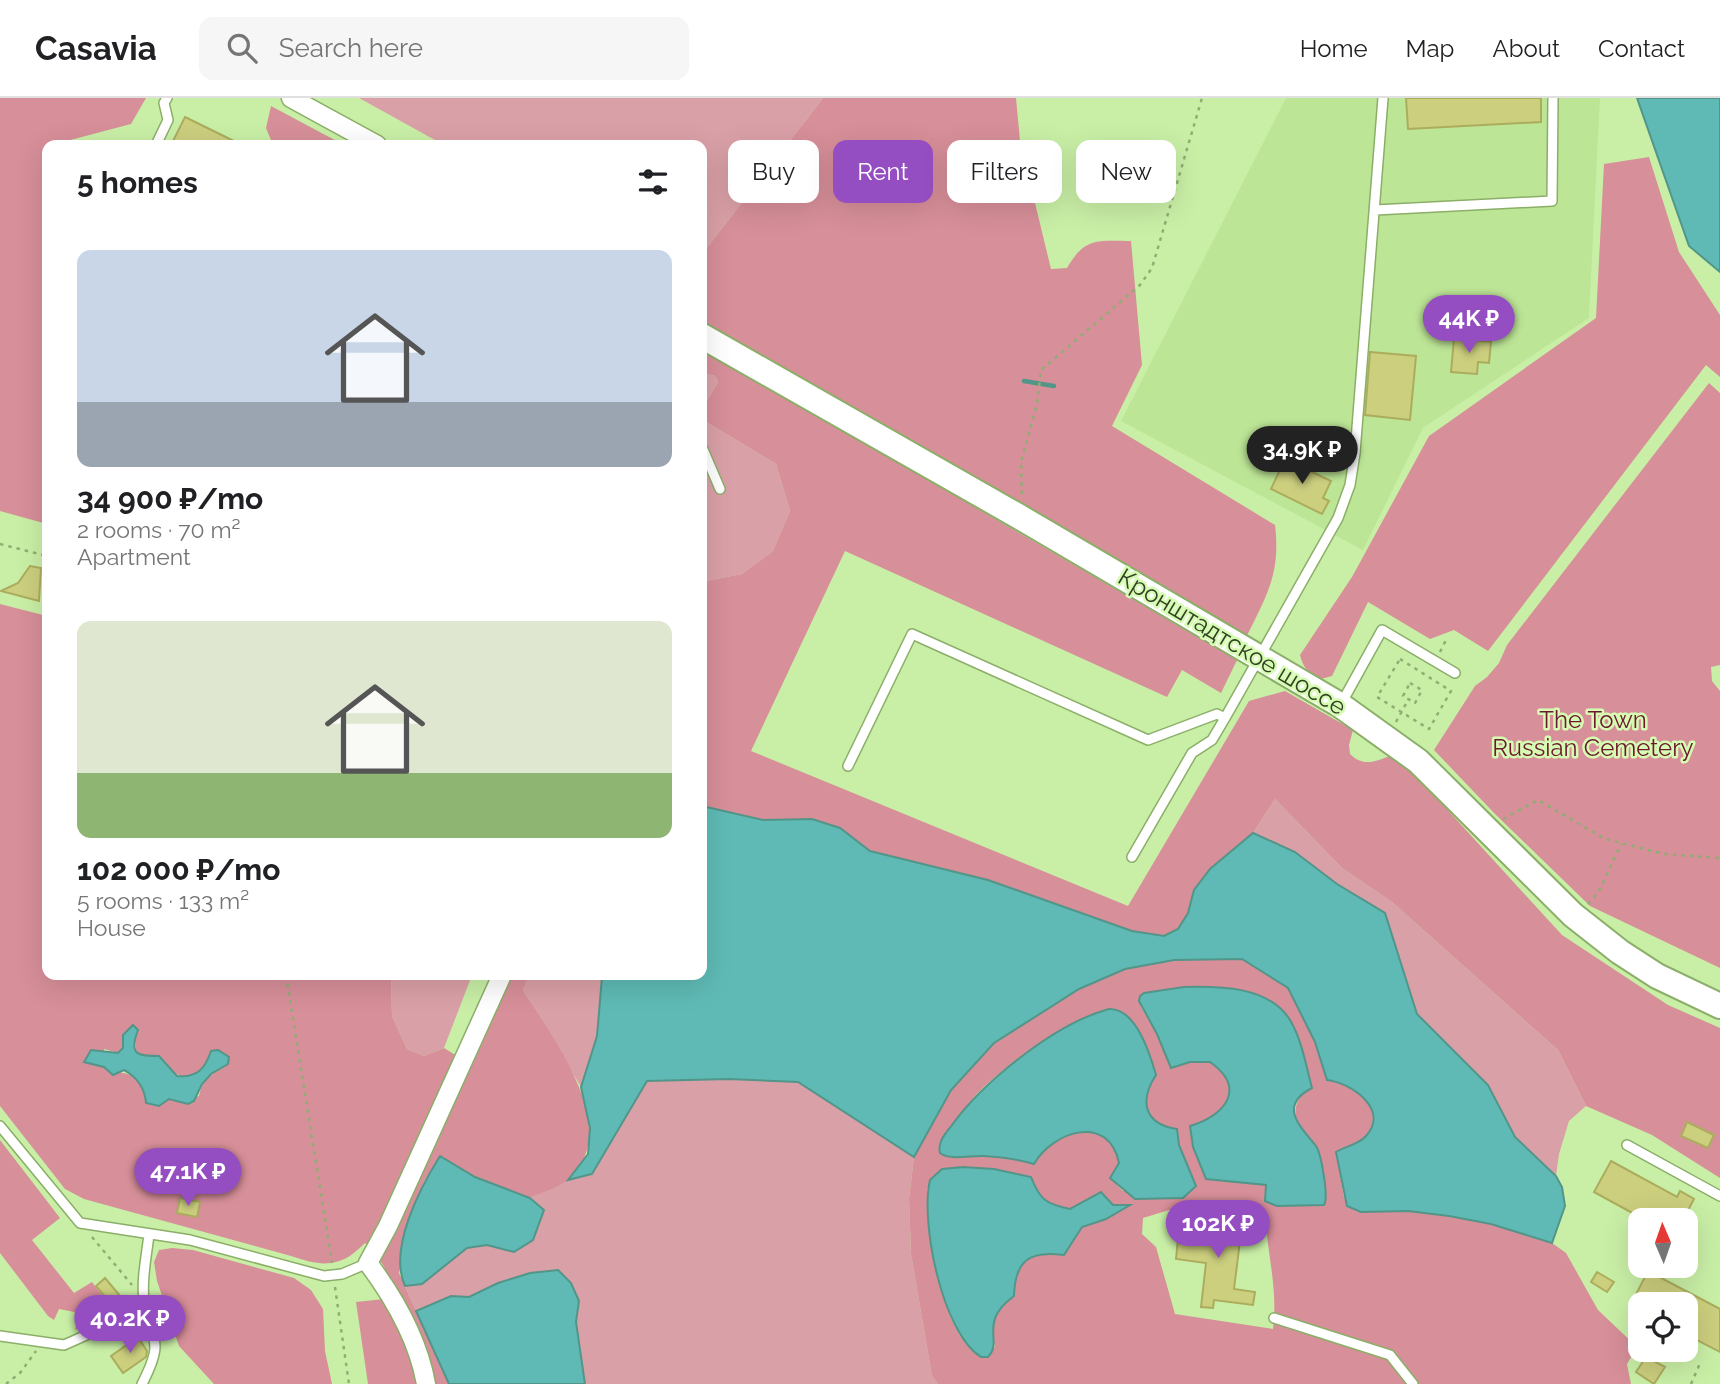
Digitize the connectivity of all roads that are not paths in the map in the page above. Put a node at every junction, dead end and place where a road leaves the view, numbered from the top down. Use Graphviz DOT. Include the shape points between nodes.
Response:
graph roads {
  1 [pos="167,98"];
  2 [pos="291,98"];
  3 [pos="1383,98"];
  4 [pos="1553,98"];
  5 [pos="158,140"];
  6 [pos="368,140"];
  7 [pos="1375,210"];
  8 [pos="707,339"];
  9 [pos="707,459"];
  10 [pos="720,489"];
  11 [pos="1259,659"];
  12 [pos="1455,673"];
  13 [pos="1340,705"];
  14 [pos="1225,718"];
  15 [pos="848,766"];
  16 [pos="1132,857"];
  17 [pos="500,980"];
  18 [pos="1720,1006"];
  19 [pos="0,1126"];
  20 [pos="1627,1145"];
  21 [pos="1720,1196"];
  22 [pos="149,1234"];
  23 [pos="368,1264"];
  24 [pos="144,1298"];
  25 [pos="1274,1318"];
  26 [pos="0,1336"];
  27 [pos="142,1384"];
  28 [pos="426,1384"];
  29 [pos="1413,1384"];
  1 -- 5 [label="lane" via="168,120"];
  2 -- 6 [label="street"];
  3 -- 7 [label="lane"];
  4 -- 7 [label="lane" via="1552,201"];
  7 -- 11 [label="lane" via="1350,485 1338,518"];
  8 -- 11 [label="street, Кронштадтское шоссе"];
  9 -- 10 [label="lane"];
  11 -- 13 [label="street, Кронштадтское шоссе"];
  11 -- 14 [label="lane"];
  12 -- 13 [label="lane" via="1382,630"];
  13 -- 18 [label="street, Кронштадтское шоссе" via="1418,761 1577,918 1657,976"];
  14 -- 15 [label="lane" via="1217,714 1148,740 912,634"];
  14 -- 16 [label="lane" via="1212,740 1192,753"];
  17 -- 23 [label="street"];
  19 -- 22 [label="lane" via="80,1223"];
  20 -- 21 [label="lane"];
  22 -- 23 [label="lane" via="190,1240 324,1276"];
  22 -- 24 [label="lane"];
  23 -- 28 [label="street" via="398,1307 422,1360"];
  24 -- 26 [label="lane" via="64,1345"];
  24 -- 27 [label="lane" via="157,1345"];
  25 -- 29 [label="lane" via="1390,1355"];
}
